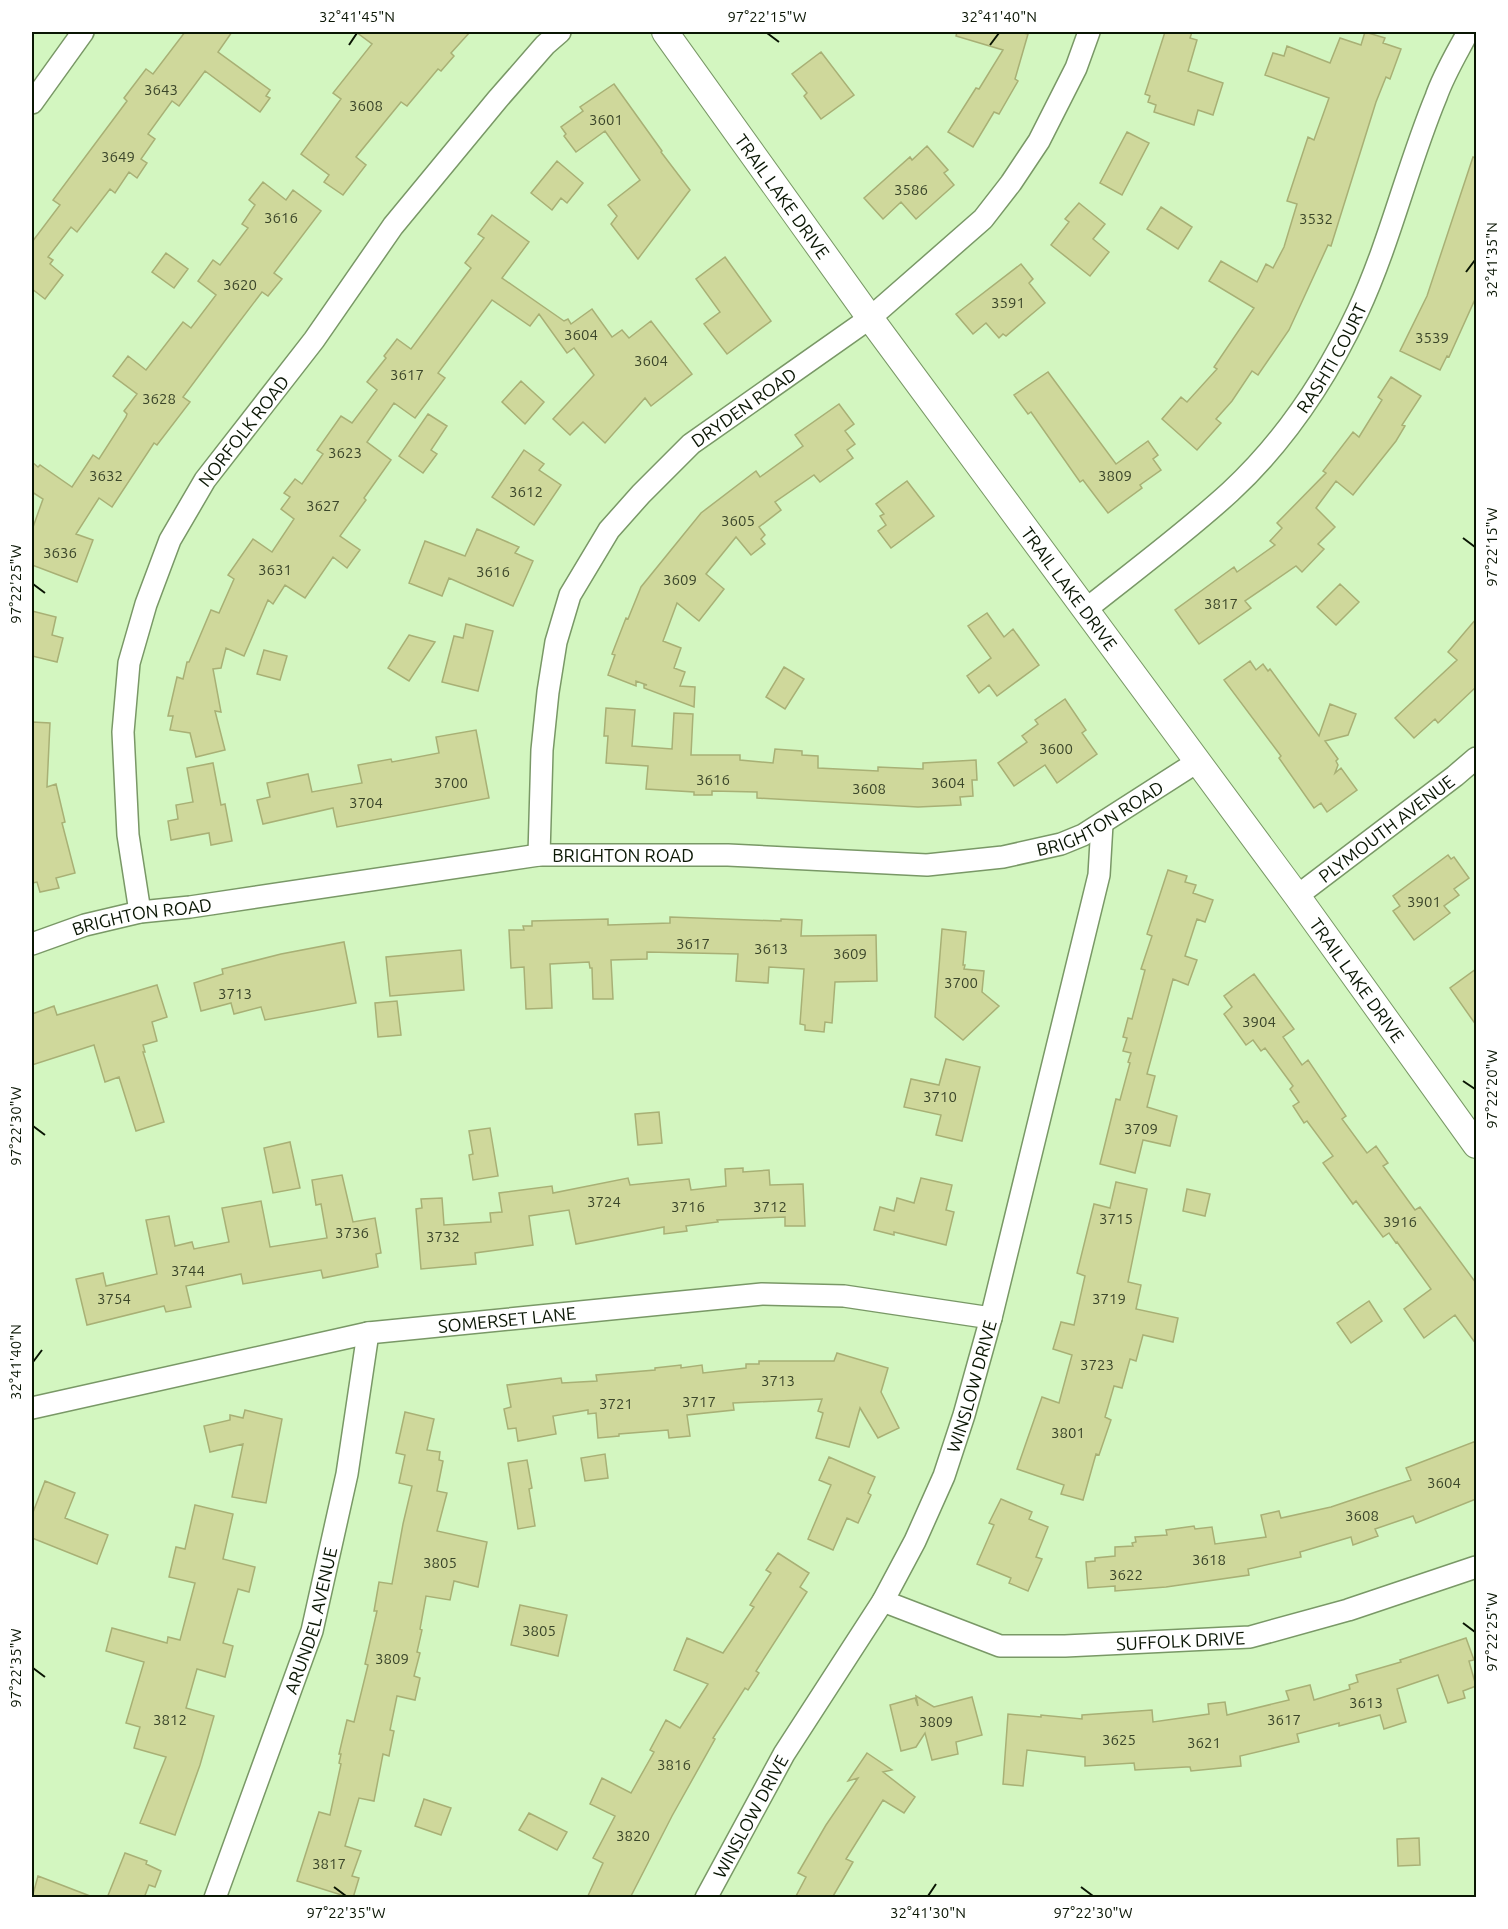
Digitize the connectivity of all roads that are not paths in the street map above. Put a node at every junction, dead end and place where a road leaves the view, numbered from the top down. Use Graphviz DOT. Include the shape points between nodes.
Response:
graph roads {
  1 [pos="83,32"];
  2 [pos="560,32"];
  3 [pos="665,32"];
  4 [pos="1089,32"];
  5 [pos="1468,32"];
  6 [pos="32,103"];
  7 [pos="870,318"];
  8 [pos="1085,610"];
  9 [pos="1476,758"];
  10 [pos="1197,762"];
  11 [pos="1102,824"];
  12 [pos="538,855"];
  13 [pos="1297,897"];
  14 [pos="140,912"];
  15 [pos="32,944"];
  16 [pos="1476,1145"];
  17 [pos="991,1318"];
  18 [pos="368,1334"];
  19 [pos="32,1408"];
  20 [pos="1476,1567"];
  21 [pos="883,1601"];
  22 [pos="215,1898"];
  23 [pos="706,1898"];
  1 -- 6 [label="street"];
  2 -- 14 [label="street, NORFOLK ROAD" via="497,100 393,226 314,340 205,480 170,540 129,663 123,732 128,835"];
  3 -- 7 [label="street, TRAIL LAKE DRIVE"];
  4 -- 7 [label="street, DRYDEN ROAD" via="1076,68 1044,131 1011,183 983,219"];
  5 -- 8 [label="street, RASHTI COURT" via="1436,94 1358,311 1305,404 1271,449 1232,490"];
  7 -- 8 [label="street, TRAIL LAKE DRIVE"];
  7 -- 12 [label="street, DRYDEN ROAD" via="691,444 609,530 570,595 556,642 542,750"];
  8 -- 10 [label="street, TRAIL LAKE DRIVE"];
  9 -- 13 [label="street, PLYMOUTH AVENUE"];
  10 -- 11 [label="street, BRIGHTON ROAD"];
  10 -- 13 [label="street, TRAIL LAKE DRIVE"];
  11 -- 12 [label="street, BRIGHTON ROAD" via="1061,844 1038,850 927,865 728,855"];
  11 -- 17 [label="street, WINSLOW DRIVE" via="1099,874"];
  12 -- 14 [label="street, BRIGHTON ROAD"];
  13 -- 16 [label="street, TRAIL LAKE DRIVE"];
  14 -- 15 [label="street, BRIGHTON ROAD" via="85,925"];
  17 -- 18 [label="street, SOMERSET LANE" via="844,1296 762,1294"];
  17 -- 21 [label="street, WINSLOW DRIVE" via="944,1476"];
  18 -- 19 [label="street, SOMERSET LANE"];
  18 -- 22 [label="street, ARUNDEL AVENUE" via="347,1474 312,1631"];
  20 -- 21 [label="street, SUFFOLK DRIVE" via="1348,1610 1250,1636 1000,1646"];
  21 -- 23 [label="street, WINSLOW DRIVE" via="784,1754"];
}
